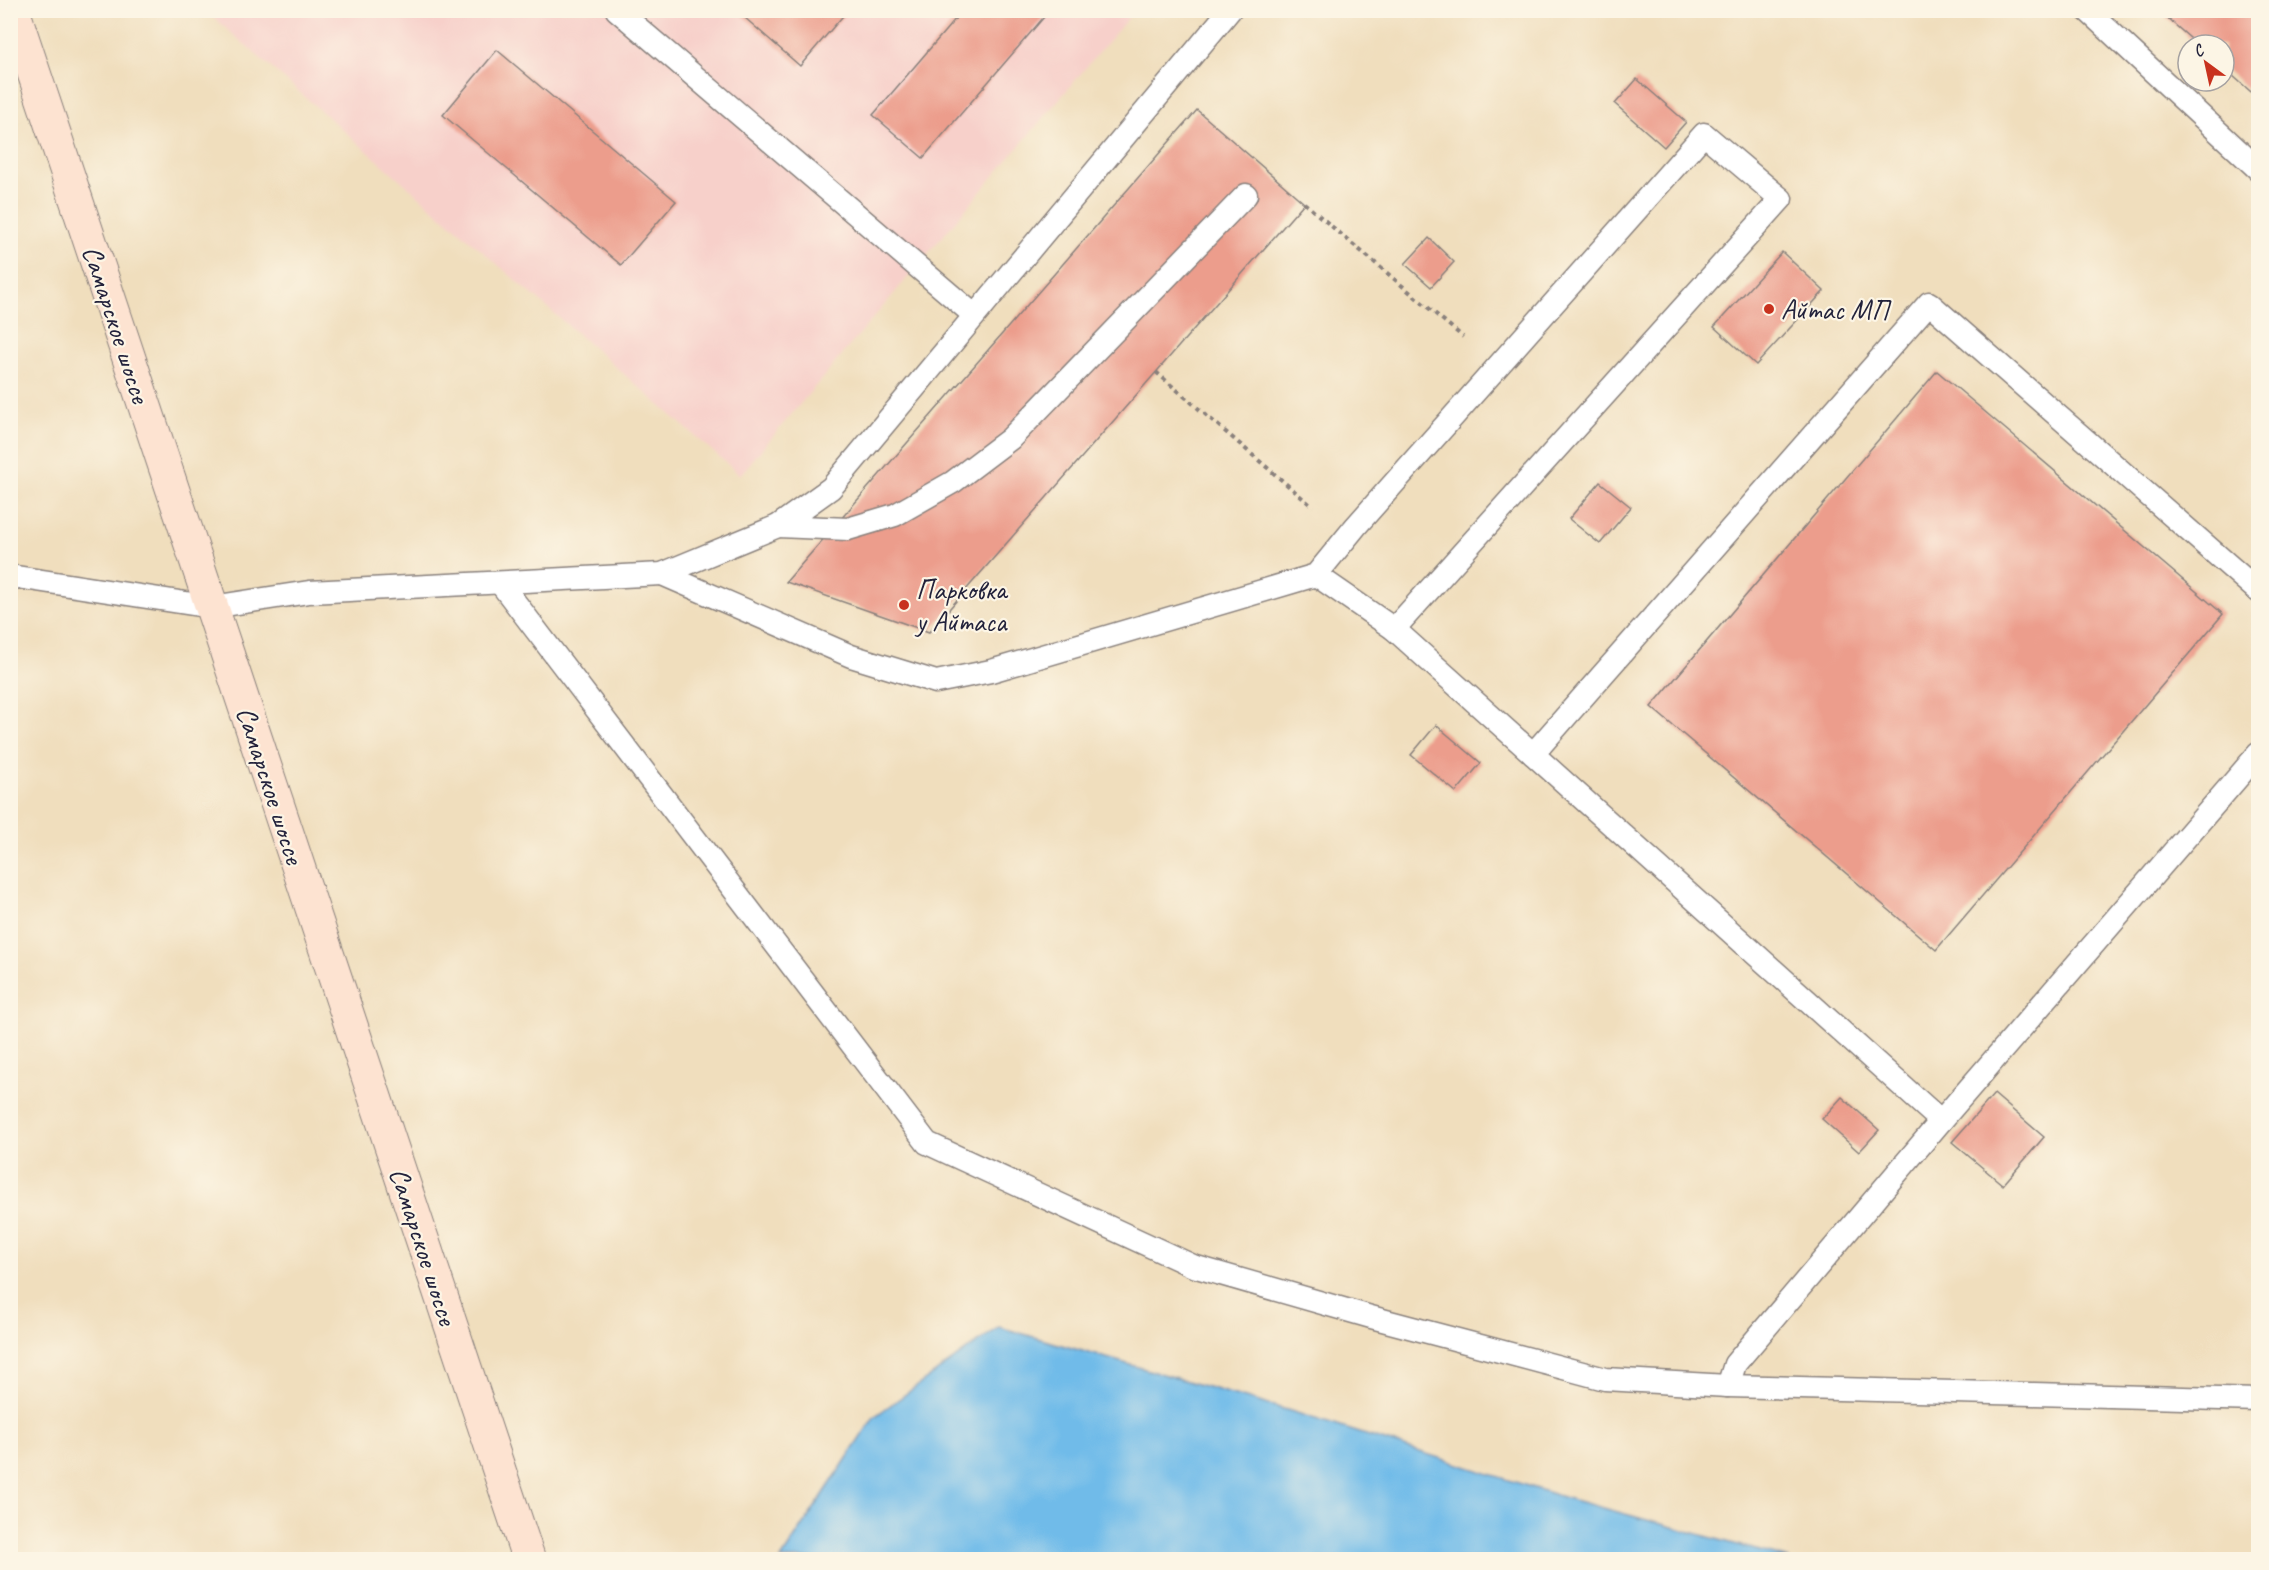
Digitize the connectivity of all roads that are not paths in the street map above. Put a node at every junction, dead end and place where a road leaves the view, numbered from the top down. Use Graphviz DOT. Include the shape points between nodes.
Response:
graph roads {
  1 [pos="13,10"];
  2 [pos="617,10"];
  3 [pos="1230,10"];
  4 [pos="2087,10"];
  5 [pos="2259,170"];
  6 [pos="1246,195"];
  7 [pos="974,315"];
  8 [pos="778,526"];
  9 [pos="662,574"];
  10 [pos="1316,575"];
  11 [pos="10,576"];
  12 [pos="501,584"];
  13 [pos="2259,591"];
  14 [pos="212,607"];
  15 [pos="1394,629"];
  16 [pos="1533,754"];
  17 [pos="2259,754"];
  18 [pos="1941,1121"];
  19 [pos="1728,1386"];
  20 [pos="2259,1400"];
  21 [pos="529,1560"];
  1 -- 14 [label="street, Самарское шоссе"];
  2 -- 7 [label="lane"];
  3 -- 7 [label="lane"];
  4 -- 5 [label="lane"];
  6 -- 8 [label="lane" via="1010,440 953,482 895,515 848,529"];
  7 -- 8 [label="lane" via="831,488"];
  8 -- 9 [label="lane"];
  9 -- 10 [label="lane" via="851,656 936,682 991,671"];
  9 -- 12 [label="lane"];
  10 -- 15 [label="lane"];
  10 -- 15 [label="lane" via="1704,134 1780,200"];
  11 -- 14 [label="lane"];
  12 -- 14 [label="lane" via="309,592"];
  12 -- 19 [label="lane" via="927,1143 1193,1266 1605,1379"];
  13 -- 16 [label="lane" via="1929,303"];
  14 -- 21 [label="street, Самарское шоссе"];
  15 -- 16 [label="lane"];
  16 -- 18 [label="lane"];
  17 -- 18 [label="lane"];
  18 -- 19 [label="lane" via="1735,1364"];
  19 -- 20 [label="lane"];
}
